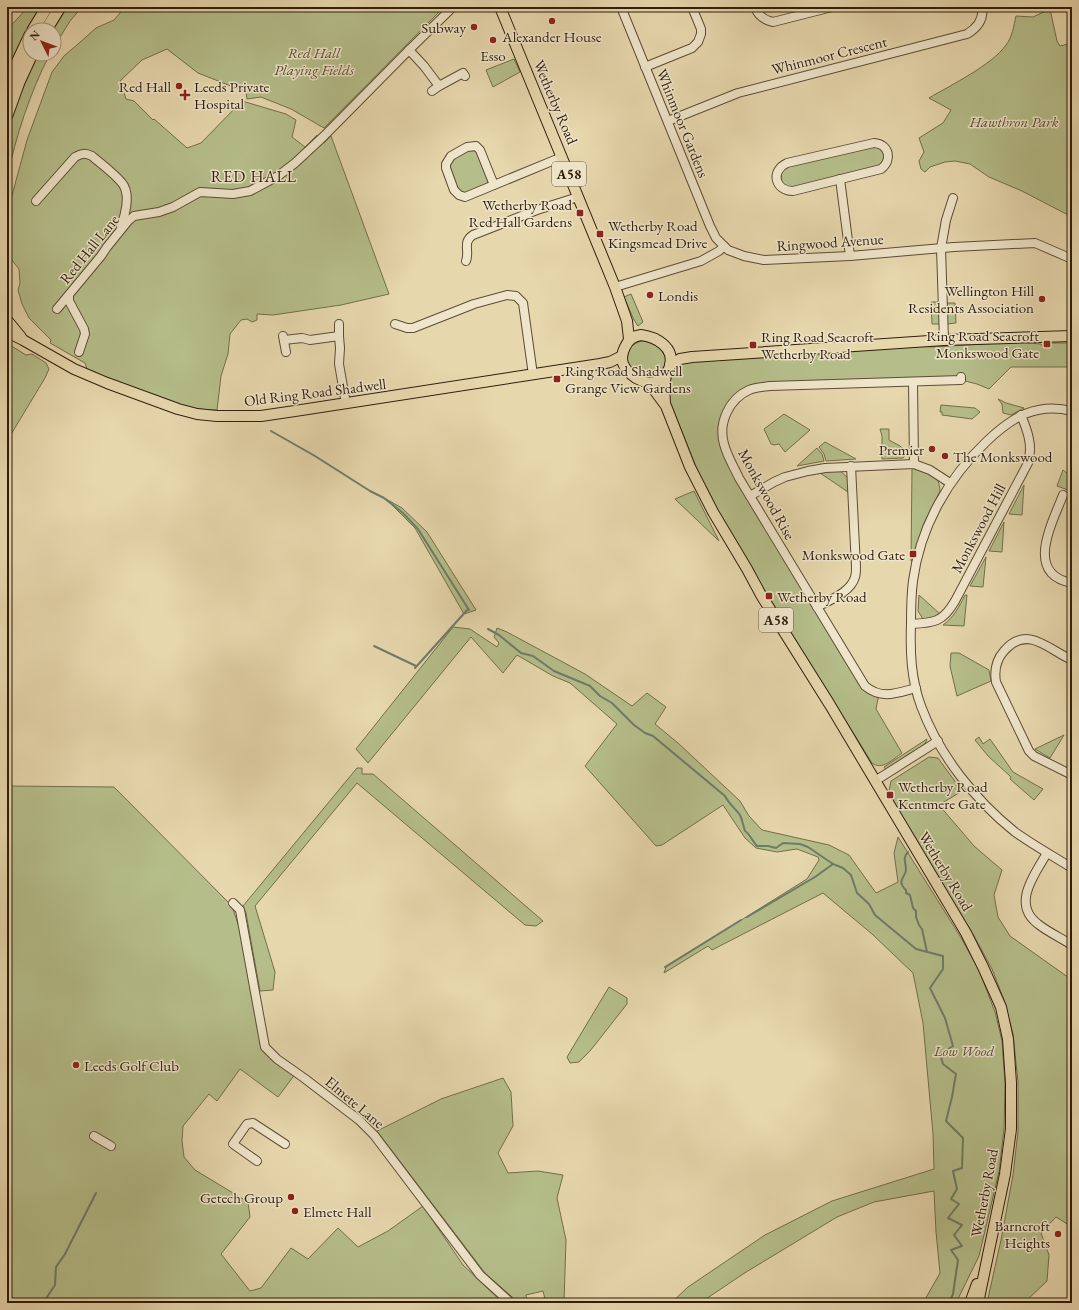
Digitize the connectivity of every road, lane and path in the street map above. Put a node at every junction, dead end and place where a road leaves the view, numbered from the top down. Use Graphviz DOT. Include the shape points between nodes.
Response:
graph roads {
  1 [pos="47,7"];
  2 [pos="60,7"];
  3 [pos="453,7"];
  4 [pos="500,7"];
  5 [pos="621,7"];
  6 [pos="692,7"];
  7 [pos="755,7"];
  8 [pos="832,7"];
  9 [pos="982,7"];
  10 [pos="820,8"];
  11 [pos="38,22"];
  12 [pos="51,22"];
  13 [pos="409,50"];
  14 [pos="22,52"];
  15 [pos="28,62"];
  16 [pos="645,67"];
  17 [pos="465,76"];
  18 [pos="7,84"];
  19 [pos="439,86"];
  20 [pos="432,91"];
  21 [pos="7,115"];
  22 [pos="668,121"];
  23 [pos="562,157"];
  24 [pos="840,179"];
  25 [pos="494,185"];
  26 [pos="578,197"];
  27 [pos="953,198"];
  28 [pos="36,201"];
  29 [pos="120,231"];
  30 [pos="724,246"];
  31 [pos="941,248"];
  32 [pos="850,256"];
  33 [pos="1072,259"];
  34 [pos="466,261"];
  35 [pos="615,287"];
  36 [pos="69,296"];
  37 [pos="57,309"];
  38 [pos="7,320"];
  39 [pos="627,321"];
  40 [pos="338,324"];
  41 [pos="395,324"];
  42 [pos="7,332"];
  43 [pos="644,335"];
  44 [pos="339,336"];
  45 [pos="1072,336"];
  46 [pos="23,340"];
  47 [pos="629,340"];
  48 [pos="944,340"];
  49 [pos="668,349"];
  50 [pos="79,352"];
  51 [pos="286,352"];
  52 [pos="622,356"];
  53 [pos="692,357"];
  54 [pos="600,364"];
  55 [pos="670,365"];
  56 [pos="630,374"];
  57 [pos="533,375"];
  58 [pos="666,375"];
  59 [pos="961,377"];
  60 [pos="914,382"];
  61 [pos="650,383"];
  62 [pos="346,404"];
  63 [pos="666,406"];
  64 [pos="1072,411"];
  65 [pos="1021,415"];
  66 [pos="914,464"];
  67 [pos="851,466"];
  68 [pos="950,483"];
  69 [pos="1063,495"];
  70 [pos="750,496"];
  71 [pos="1072,583"];
  72 [pos="817,607"];
  73 [pos="911,624"];
  74 [pos="1072,660"];
  75 [pos="916,688"];
  76 [pos="938,741"];
  77 [pos="1072,775"];
  78 [pos="875,781"];
  79 [pos="1047,853"];
  80 [pos="1072,868"];
  81 [pos="233,903"];
  82 [pos="1072,945"];
  83 [pos="94,1136"];
  84 [pos="285,1144"];
  85 [pos="111,1146"];
  86 [pos="257,1162"];
  87 [pos="987,1258"];
  88 [pos="511,1303"];
  89 [pos="970,1303"];
  90 [pos="978,1303"];
  1 -- 11 [label="highway"];
  2 -- 12 [label="highway"];
  3 -- 13 [label="street, Red Hall Lane"];
  4 -- 23 [label="main road, Wetherby Road / A58"];
  5 -- 16 [label="street, Whinmoor Gardens"];
  6 -- 16 [label="street" via="701,29 698,42 692,48"];
  7 -- 10 [label="street" via="761,17 773,22"];
  8 -- 10 [label="street"];
  9 -- 22 [label="street, Whinmoor Crescent" via="979,24 967,34 738,93"];
  13 -- 19 [label="street"];
  13 -- 29 [label="street, Red Hall Lane" via="324,136 278,176 250,191 233,194 200,192 174,207 134,216"];
  14 -- 18 [label="highway"];
  15 -- 21 [label="highway"];
  16 -- 22 [label="street, Whinmoor Gardens"];
  17 -- 19 [label="street" via="463,73"];
  19 -- 20 [label="street"];
  22 -- 30 [label="street, Whinmoor Gardens" via="710,226"];
  23 -- 25 [label="street"];
  23 -- 26 [label="main road, Wetherby Road / A58"];
  24 -- 24 [label="street" via="788,191 780,186 776,177 779,168 787,163 874,143 883,145 886,149 887,162 881,169"];
  24 -- 32 [label="street"];
  25 -- 25 [label="street" via="465,197 459,195 454,190 446,168 447,161 467,147 476,146"];
  26 -- 34 [label="street" via="473,235 467,239"];
  26 -- 35 [label="main road, Wetherby Road / A58"];
  27 -- 31 [label="street"];
  28 -- 29 [label="street" via="75,156 92,156 125,187 126,206"];
  29 -- 36 [label="street, Red Hall Lane"];
  30 -- 32 [label="street, Ringwood Avenue" via="738,255 764,260"];
  30 -- 35 [label="street" via="720,252 701,261"];
  31 -- 32 [label="street, Ringwood Avenue"];
  31 -- 33 [label="street, Ringwood Avenue" via="1035,243"];
  31 -- 48 [label="street"];
  35 -- 39 [label="main road, Wetherby Road / A58"];
  36 -- 37 [label="street, Red Hall Lane"];
  36 -- 50 [label="street" via="84,329"];
  38 -- 46 [label="main road, Old Ring Road Shadwell"];
  39 -- 43 [label="main road"];
  39 -- 47 [label="main road, A58"];
  40 -- 44 [label="street"];
  41 -- 57 [label="street" via="414,328 496,297 507,294 516,296 523,303"];
  42 -- 46 [label="main road, Old Ring Road Shadwell"];
  43 -- 47 [label="main road"];
  43 -- 49 [label="main road" via="657,340"];
  44 -- 51 [label="street" via="310,340 283,338"];
  44 -- 62 [label="street" via="339,364"];
  45 -- 48 [label="main road"];
  46 -- 62 [label="main road, Old Ring Road Shadwell" via="64,364 106,383 197,414 261,416"];
  47 -- 52 [label="main road, A58"];
  48 -- 53 [label="main road"];
  49 -- 53 [label="main road"];
  49 -- 55 [label="main road, A58"];
  52 -- 54 [label="main road, Old Ring Road Shadwell"];
  52 -- 56 [label="main road" via="624,367"];
  53 -- 55 [label="main road" via="680,358"];
  54 -- 56 [label="main road, Old Ring Road Shadwell" via="613,366"];
  54 -- 57 [label="main road, Old Ring Road Shadwell"];
  55 -- 58 [label="main road, A58"];
  56 -- 61 [label="main road"];
  57 -- 62 [label="main road, Old Ring Road Shadwell"];
  58 -- 61 [label="main road"];
  58 -- 63 [label="main road, A58"];
  59 -- 60 [label="street, Monkswood Rise" via="961,380"];
  60 -- 66 [label="street"];
  60 -- 70 [label="street, Monkswood Rise" via="770,386 743,394 728,411 722,432 727,453"];
  61 -- 63 [label="main road, A58"];
  63 -- 78 [label="main road, Wetherby Road / A58" via="690,467 713,512"];
  64 -- 65 [label="street" via="1045,408"];
  65 -- 68 [label="street" via="996,432 977,450"];
  65 -- 73 [label="street, Monkswood Hill" via="1030,439 1028,463 956,601 940,620"];
  66 -- 67 [label="street"];
  66 -- 68 [label="street" via="930,470"];
  67 -- 70 [label="street" via="820,468 796,474 774,482"];
  67 -- 72 [label="street" via="855,577 851,586 844,592"];
  68 -- 73 [label="street" via="928,525 919,553 913,582"];
  69 -- 71 [label="street" via="1045,542 1044,557 1052,574"];
  70 -- 72 [label="street, Monkswood Rise"];
  72 -- 75 [label="street, Monkswood Rise" via="868,689 888,695"];
  73 -- 75 [label="street" via="910,655"];
  74 -- 77 [label="street" via="1036,640 1020,639 1010,644 1003,652 994,672 996,682 1029,751"];
  75 -- 76 [label="street" via="925,717"];
  76 -- 78 [label="street"];
  76 -- 79 [label="street" via="949,760 988,807 1016,832"];
  78 -- 87 [label="main road, Wetherby Road / A58" via="966,933 1001,1007 1008,1039 1011,1129 1005,1174"];
  79 -- 80 [label="street"];
  79 -- 82 [label="street" via="1029,883 1026,907 1037,924"];
  81 -- 88 [label="street, Elmete Lane" via="240,910 266,1047 277,1059 359,1120 374,1135 480,1275"];
  83 -- 85 [label="street"];
  84 -- 86 [label="street" via="252,1123 247,1124 233,1144"];
  87 -- 89 [label="main road, Wetherby Road / A58"];
  87 -- 90 [label="main road, Wetherby Road / A58"];
}
